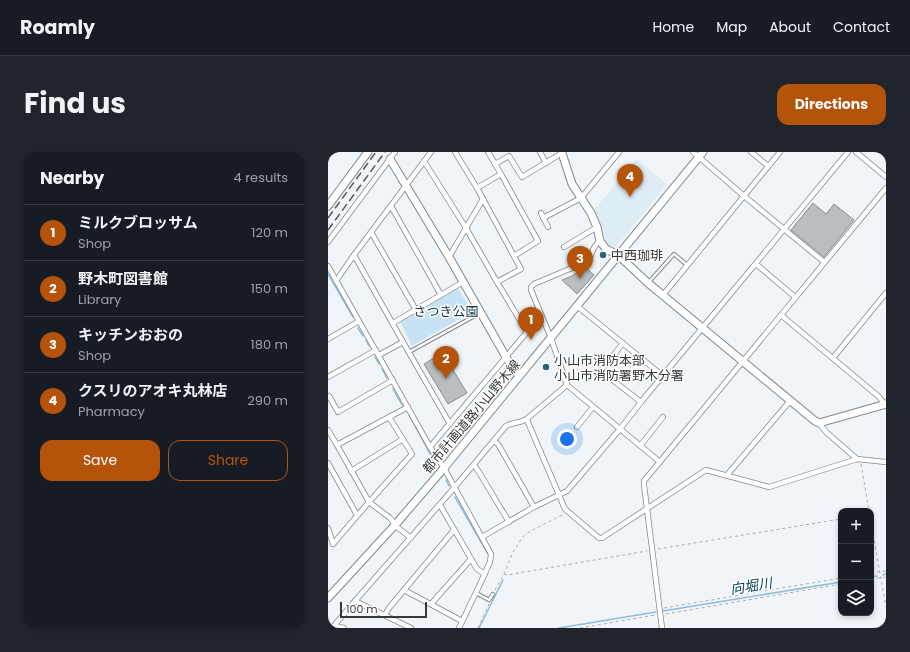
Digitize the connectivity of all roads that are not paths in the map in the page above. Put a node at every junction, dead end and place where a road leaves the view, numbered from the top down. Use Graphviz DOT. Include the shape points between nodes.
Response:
graph roads {
  1 [pos="368,152"];
  2 [pos="395,152"];
  3 [pos="431,152"];
  4 [pos="455,152"];
  5 [pos="488,152"];
  6 [pos="540,152"];
  7 [pos="619,152"];
  8 [pos="693,152"];
  9 [pos="751,152"];
  10 [pos="780,152"];
  11 [pos="848,152"];
  12 [pos="856,152"];
  13 [pos="562,153"];
  14 [pos="508,154"];
  15 [pos="701,154"];
  16 [pos="390,159"];
  17 [pos="424,161"];
  18 [pos="546,163"];
  19 [pos="495,164"];
  20 [pos="768,166"];
  21 [pos="501,174"];
  22 [pos="886,177"];
  23 [pos="406,185"];
  24 [pos="477,188"];
  25 [pos="886,188"];
  26 [pos="744,196"];
  27 [pos="331,197"];
  28 [pos="581,198"];
  29 [pos="482,199"];
  30 [pos="328,206"];
  31 [pos="391,206"];
  32 [pos="548,227"];
  33 [pos="597,227"];
  34 [pos="466,228"];
  35 [pos="784,229"];
  36 [pos="371,232"];
  37 [pos="328,242"];
  38 [pos="600,242"];
  39 [pos="564,246"];
  40 [pos="354,255"];
  41 [pos="618,255"];
  42 [pos="514,256"];
  43 [pos="449,257"];
  44 [pos="824,262"];
  45 [pos="756,264"];
  46 [pos="687,265"];
  47 [pos="328,266"];
  48 [pos="336,281"];
  49 [pos="463,282"];
  50 [pos="497,282"];
  51 [pos="648,283"];
  52 [pos="886,293"];
  53 [pos="441,295"];
  54 [pos="662,295"];
  55 [pos="795,298"];
  56 [pos="577,306"];
  57 [pos="416,310"];
  58 [pos="480,312"];
  59 [pos="781,315"];
  60 [pos="359,321"];
  61 [pos="393,323"];
  62 [pos="703,328"];
  63 [pos="551,338"];
  64 [pos="328,339"];
  65 [pos="403,342"];
  66 [pos="623,343"];
  67 [pos="376,350"];
  68 [pos="409,352"];
  69 [pos="379,355"];
  70 [pos="506,357"];
  71 [pos="833,358"];
  72 [pos="743,361"];
  73 [pos="520,375"];
  74 [pos="663,376"];
  75 [pos="328,377"];
  76 [pos="393,380"];
  77 [pos="567,385"];
  78 [pos="328,397"];
  79 [pos="790,401"];
  80 [pos="641,402"];
  81 [pos="886,404"];
  82 [pos="408,407"];
  83 [pos="593,407"];
  84 [pos="389,417"];
  85 [pos="663,417"];
  86 [pos="527,420"];
  87 [pos="820,422"];
  88 [pos="450,424"];
  89 [pos="578,427"];
  90 [pos="620,429"];
  91 [pos="328,430"];
  92 [pos="403,439"];
  93 [pos="494,440"];
  94 [pos="337,445"];
  95 [pos="430,446"];
  96 [pos="640,446"];
  97 [pos="857,459"];
  98 [pos="660,462"];
  99 [pos="886,462"];
  100 [pos="328,463"];
  101 [pos="474,465"];
  102 [pos="444,468"];
  103 [pos="351,471"];
  104 [pos="727,475"];
  105 [pos="454,488"];
  106 [pos="560,495"];
  107 [pos="369,502"];
  108 [pos="440,505"];
  109 [pos="534,507"];
  110 [pos="647,508"];
  111 [pos="358,515"];
  112 [pos="508,522"];
  113 [pos="395,525"];
  114 [pos="328,528"];
  115 [pos="454,530"];
  116 [pos="482,537"];
  117 [pos="411,538"];
  118 [pos="333,544"];
  119 [pos="328,548"];
  120 [pos="471,559"];
  121 [pos="485,574"];
  122 [pos="404,590"];
  123 [pos="476,593"];
  124 [pos="493,594"];
  125 [pos="328,598"];
  126 [pos="355,601"];
  127 [pos="431,604"];
  128 [pos="385,615"];
  129 [pos="462,621"];
  130 [pos="334,627"];
  131 [pos="344,628"];
  132 [pos="411,628"];
  133 [pos="459,628"];
  134 [pos="662,628"];
  1 -- 27 [label="street"];
  2 -- 16 [label="street"];
  3 -- 17 [label="street"];
  4 -- 24 [label="street"];
  5 -- 19 [label="street"];
  6 -- 18 [label="street"];
  7 -- 28 [label="street"];
  8 -- 15 [label="street"];
  9 -- 20 [label="street"];
  10 -- 20 [label="street"];
  11 -- 35 [label="street"];
  12 -- 22 [label="street"];
  13 -- 18 [label="street"];
  13 -- 28 [label="street" via="572,184"];
  14 -- 18 [label="street" via="522,177"];
  14 -- 19 [label="street"];
  15 -- 26 [label="street"];
  15 -- 41 [label="street, 都市計画道路小山野木線"];
  16 -- 23 [label="street"];
  16 -- 37 [label="street"];
  17 -- 23 [label="street"];
  17 -- 34 [label="street"];
  19 -- 21 [label="street"];
  20 -- 26 [label="street"];
  21 -- 24 [label="street"];
  21 -- 42 [label="street" via="538,241"];
  23 -- 31 [label="street"];
  23 -- 43 [label="street"];
  24 -- 29 [label="street"];
  25 -- 44 [label="street"];
  26 -- 35 [label="street"];
  26 -- 46 [label="street"];
  27 -- 30 [label="street"];
  28 -- 32 [label="street" via="542,216"];
  28 -- 33 [label="street"];
  29 -- 34 [label="street"];
  29 -- 42 [label="street"];
  31 -- 36 [label="street"];
  31 -- 53 [label="street"];
  33 -- 38 [label="street"];
  33 -- 39 [label="street"];
  34 -- 43 [label="street"];
  34 -- 50 [label="street"];
  35 -- 44 [label="street"];
  35 -- 45 [label="street"];
  36 -- 40 [label="street"];
  36 -- 57 [label="street"];
  38 -- 41 [label="street" via="606,249"];
  38 -- 63 [label="street" via="595,245 590,259 586,262 531,287"];
  40 -- 48 [label="street"];
  40 -- 61 [label="street"];
  41 -- 51 [label="street"];
  41 -- 56 [label="street, 都市計画道路小山野木線"];
  42 -- 50 [label="street" via="521,269"];
  43 -- 49 [label="street"];
  44 -- 55 [label="street"];
  45 -- 55 [label="street"];
  45 -- 62 [label="street"];
  46 -- 51 [label="lane" via="674,254"];
  46 -- 54 [label="street"];
  47 -- 48 [label="street"];
  48 -- 60 [label="street"];
  49 -- 53 [label="street"];
  49 -- 58 [label="street"];
  50 -- 70 [label="street" via="527,332"];
  51 -- 54 [label="street"];
  52 -- 71 [label="street"];
  53 -- 57 [label="street"];
  54 -- 62 [label="street"];
  55 -- 59 [label="street"];
  56 -- 63 [label="street, 都市計画道路小山野木線"];
  56 -- 66 [label="street"];
  57 -- 61 [label="street"];
  58 -- 68 [label="lane"];
  58 -- 70 [label="street"];
  59 -- 71 [label="street"];
  59 -- 72 [label="street"];
  60 -- 64 [label="street"];
  60 -- 67 [label="street"];
  61 -- 65 [label="street"];
  62 -- 72 [label="street"];
  62 -- 74 [label="street"];
  63 -- 73 [label="street, 都市計画道路小山野木線"];
  63 -- 77 [label="street"];
  65 -- 68 [label="street"];
  65 -- 69 [label="street"];
  66 -- 74 [label="street"];
  66 -- 80 [label="street" via="601,371"];
  67 -- 69 [label="street"];
  67 -- 75 [label="street"];
  68 -- 88 [label="street"];
  69 -- 76 [label="street"];
  70 -- 73 [label="street" via="514,371"];
  70 -- 88 [label="street"];
  71 -- 81 [label="street"];
  72 -- 79 [label="street"];
  72 -- 98 [label="street"];
  73 -- 102 [label="street, 都市計画道路小山野木線"];
  74 -- 80 [label="street"];
  76 -- 78 [label="street" via="338,412"];
  76 -- 82 [label="street"];
  77 -- 83 [label="street"];
  77 -- 86 [label="street"];
  79 -- 87 [label="street" via="814,421"];
  79 -- 104 [label="street"];
  80 -- 90 [label="street"];
  81 -- 87 [label="street"];
  82 -- 84 [label="street"];
  82 -- 95 [label="street"];
  83 -- 89 [label="street"];
  83 -- 90 [label="street"];
  84 -- 92 [label="street"];
  84 -- 94 [label="street"];
  85 -- 96 [label="street"];
  86 -- 93 [label="street" via="506,426"];
  86 -- 106 [label="street"];
  87 -- 97 [label="street" via="826,432"];
  88 -- 95 [label="street"];
  90 -- 96 [label="street"];
  90 -- 106 [label="street" via="567,492"];
  91 -- 94 [label="street"];
  92 -- 103 [label="street"];
  92 -- 107 [label="street" via="412,454"];
  93 -- 101 [label="street"];
  93 -- 109 [label="street"];
  94 -- 103 [label="street"];
  95 -- 102 [label="street"];
  96 -- 98 [label="street"];
  97 -- 99 [label="street"];
  97 -- 104 [label="street" via="769,487"];
  98 -- 110 [label="street" via="644,481"];
  100 -- 111 [label="street"];
  101 -- 105 [label="street"];
  101 -- 112 [label="street"];
  102 -- 105 [label="street"];
  102 -- 113 [label="street, 都市計画道路小山野木線"];
  103 -- 107 [label="street"];
  104 -- 110 [label="street" via="706,470"];
  105 -- 108 [label="street"];
  105 -- 116 [label="street"];
  106 -- 109 [label="street"];
  106 -- 110 [label="street" via="565,509 599,538"];
  107 -- 111 [label="street"];
  107 -- 113 [label="street"];
  108 -- 115 [label="street"];
  108 -- 117 [label="street"];
  109 -- 112 [label="street"];
  110 -- 134 [label="street"];
  111 -- 118 [label="street"];
  112 -- 116 [label="street"];
  113 -- 117 [label="street"];
  113 -- 125 [label="street, 都市計画道路小山野木線"];
  114 -- 118 [label="street"];
  115 -- 120 [label="street"];
  115 -- 122 [label="street"];
  116 -- 121 [label="street" via="491,554"];
  117 -- 126 [label="street"];
  118 -- 119 [label="street"];
  120 -- 121 [label="street" via="477,569"];
  120 -- 127 [label="street"];
  121 -- 123 [label="street"];
  122 -- 127 [label="street"];
  122 -- 128 [label="street"];
  123 -- 124 [label="lane" via="489,600"];
  123 -- 129 [label="street"];
  126 -- 128 [label="street"];
  126 -- 130 [label="street"];
  127 -- 129 [label="street"];
  128 -- 132 [label="street"];
  129 -- 133 [label="street"];
  130 -- 131 [label="street"];
}
